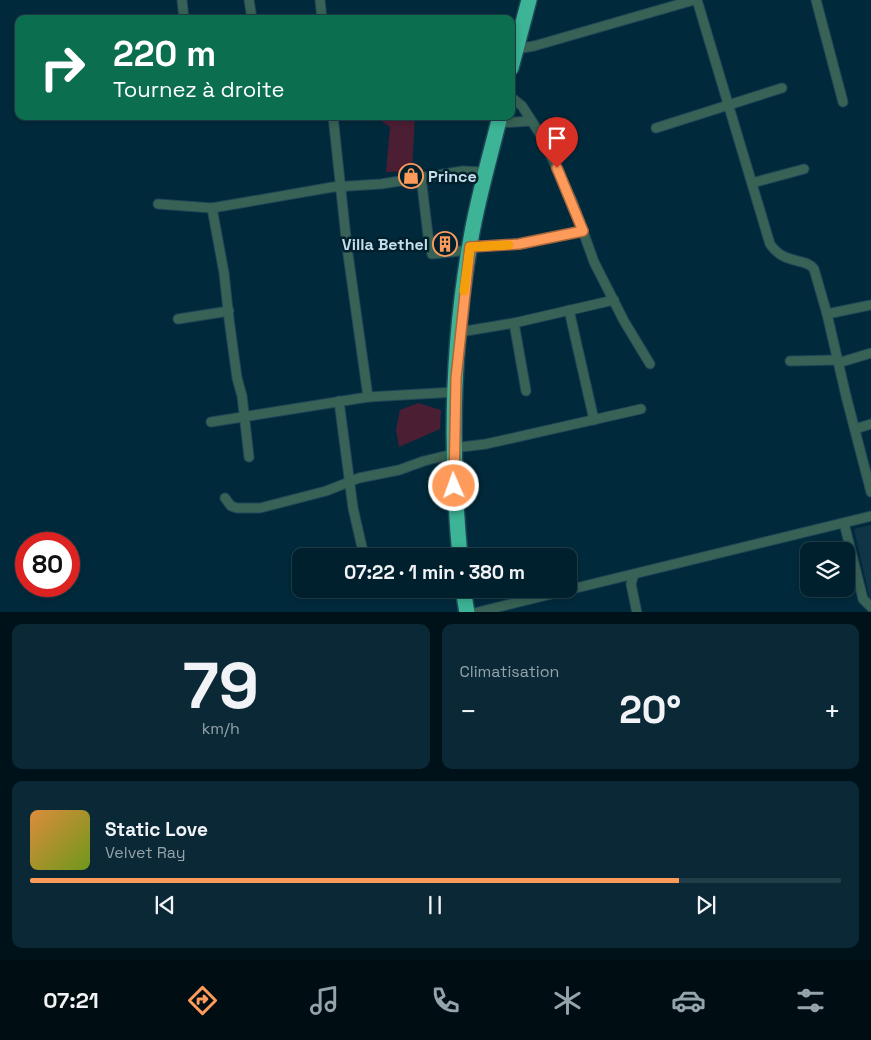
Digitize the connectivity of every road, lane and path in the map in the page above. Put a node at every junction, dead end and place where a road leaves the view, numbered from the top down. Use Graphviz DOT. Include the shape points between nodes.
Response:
graph roads {
  1 [pos="182,0"];
  2 [pos="250,0"];
  3 [pos="320,0"];
  4 [pos="530,0"];
  5 [pos="694,0"];
  6 [pos="816,0"];
  7 [pos="184,15"];
  8 [pos="252,15"];
  9 [pos="322,15"];
  10 [pos="516,49"];
  11 [pos="515,53"];
  12 [pos="782,88"];
  13 [pos="515,100"];
  14 [pos="843,102"];
  15 [pos="729,106"];
  16 [pos="333,120"];
  17 [pos="499,120"];
  18 [pos="531,121"];
  19 [pos="656,128"];
  20 [pos="804,169"];
  21 [pos="485,172"];
  22 [pos="421,176"];
  23 [pos="752,183"];
  24 [pos="340,186"];
  25 [pos="158,204"];
  26 [pos="212,208"];
  27 [pos="583,231"];
  28 [pos="469,248"];
  29 [pos="614,300"];
  30 [pos="871,305"];
  31 [pos="569,310"];
  32 [pos="229,311"];
  33 [pos="827,314"];
  34 [pos="178,319"];
  35 [pos="514,323"];
  36 [pos="460,332"];
  37 [pos="871,354"];
  38 [pos="790,361"];
  39 [pos="838,361"];
  40 [pos="650,364"];
  41 [pos="526,391"];
  42 [pos="455,392"];
  43 [pos="368,397"];
  44 [pos="339,402"];
  45 [pos="641,409"];
  46 [pos="244,418"];
  47 [pos="594,420"];
  48 [pos="210,422"];
  49 [pos="871,424"];
  50 [pos="856,429"];
  51 [pos="453,451"];
  52 [pos="249,458"];
  53 [pos="349,482"];
  54 [pos="871,492"];
  55 [pos="225,498"];
  56 [pos="871,516"];
  57 [pos="844,523"];
  58 [pos="362,548"];
  59 [pos="459,548"];
  60 [pos="634,574"];
  61 [pos="465,598"];
  62 [pos="871,607"];
  63 [pos="467,612"];
  64 [pos="474,612"];
  65 [pos="637,612"];
  1 -- 7 [label="street"];
  2 -- 8 [label="street"];
  3 -- 9 [label="street"];
  4 -- 10 [label="highway"];
  5 -- 10 [label="street"];
  5 -- 15 [label="street"];
  6 -- 14 [label="street"];
  10 -- 11 [label="highway"];
  12 -- 15 [label="street"];
  13 -- 18 [label="street"];
  15 -- 19 [label="street"];
  15 -- 23 [label="street"];
  16 -- 24 [label="street"];
  17 -- 18 [label="street"];
  17 -- 21 [label="highway"];
  18 -- 27 [label="street" via="542,137"];
  20 -- 23 [label="street"];
  21 -- 22 [label="street" via="469,170"];
  21 -- 28 [label="highway"];
  22 -- 24 [label="street" via="381,184"];
  22 -- 28 [label="street" via="432,254"];
  23 -- 33 [label="street" via="770,244 784,258 812,266"];
  24 -- 26 [label="street"];
  24 -- 43 [label="street"];
  25 -- 26 [label="street"];
  26 -- 32 [label="street"];
  27 -- 28 [label="street" via="519,244"];
  27 -- 29 [label="street" via="594,262"];
  28 -- 36 [label="highway"];
  29 -- 31 [label="street"];
  29 -- 40 [label="street"];
  30 -- 33 [label="street"];
  31 -- 35 [label="street"];
  31 -- 47 [label="street"];
  32 -- 34 [label="street"];
  32 -- 46 [label="street"];
  33 -- 39 [label="street"];
  35 -- 36 [label="street"];
  35 -- 41 [label="street"];
  36 -- 42 [label="highway"];
  37 -- 39 [label="street"];
  38 -- 39 [label="street"];
  39 -- 50 [label="street"];
  42 -- 43 [label="street"];
  42 -- 51 [label="highway"];
  43 -- 44 [label="street"];
  44 -- 46 [label="street"];
  44 -- 53 [label="street"];
  45 -- 47 [label="street"];
  46 -- 48 [label="street"];
  46 -- 52 [label="street"];
  47 -- 51 [label="street"];
  49 -- 50 [label="street"];
  50 -- 54 [label="street"];
  51 -- 53 [label="street"];
  51 -- 59 [label="highway"];
  53 -- 55 [label="street" via="253,509 231,506"];
  53 -- 58 [label="street"];
  56 -- 57 [label="street"];
  57 -- 60 [label="street"];
  57 -- 62 [label="street" via="864,599"];
  60 -- 64 [label="street"];
  60 -- 65 [label="street" via="631,584"];
  61 -- 63 [label="highway"];
}
